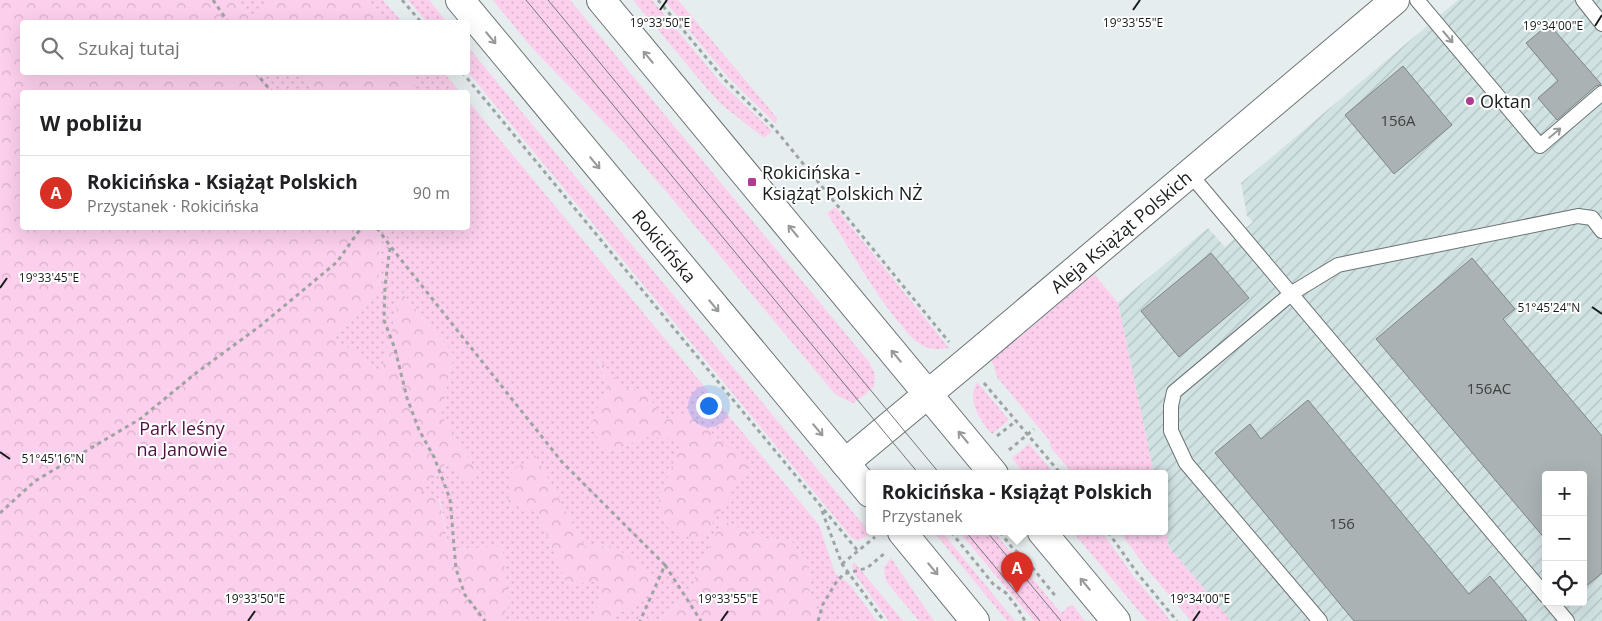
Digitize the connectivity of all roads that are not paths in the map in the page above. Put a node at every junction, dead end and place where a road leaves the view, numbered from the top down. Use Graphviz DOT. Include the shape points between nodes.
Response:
graph roads {
  1 [pos="460,0"];
  2 [pos="601,0"];
  3 [pos="1395,0"];
  4 [pos="1416,0"];
  5 [pos="1582,0"];
  6 [pos="1602,24"];
  7 [pos="1602,93"];
  8 [pos="1190,174"];
  9 [pos="1602,231"];
  10 [pos="1292,293"];
  11 [pos="928,394"];
  12 [pos="845,463"];
  13 [pos="999,464"];
  14 [pos="866,488"];
  15 [pos="1044,535"];
  16 [pos="889,539"];
  17 [pos="1542,591"];
  18 [pos="1554,606"];
  19 [pos="975,621"];
  20 [pos="1116,621"];
  21 [pos="1320,621"];
  22 [pos="1567,621"];
  1 -- 12 [label="main road, Rokicińska, one-way"];
  11 -- 2 [label="main road, one-way"];
  3 -- 8 [label="main road, Aleja Książąt Polskich"];
  4 -- 7 [label="lane, one-way" via="1540,146"];
  5 -- 6 [label="lane"];
  8 -- 10 [label="lane"];
  8 -- 11 [label="main road, Aleja Książąt Polskich"];
  9 -- 10 [label="lane" via="1592,218 1578,216 1338,265"];
  10 -- 17 [label="lane"];
  10 -- 21 [label="lane" via="1174,392 1171,431 1186,462"];
  11 -- 12 [label="main road, Aleja Książąt Polskich"];
  13 -- 11 [label="main road, one-way"];
  12 -- 14 [label="main road, Rokicińska"];
  20 -- 15 [label="main road, one-way"];
  16 -- 19 [label="main road, one-way"];
  18 -- 22 [label="lane"];
}
